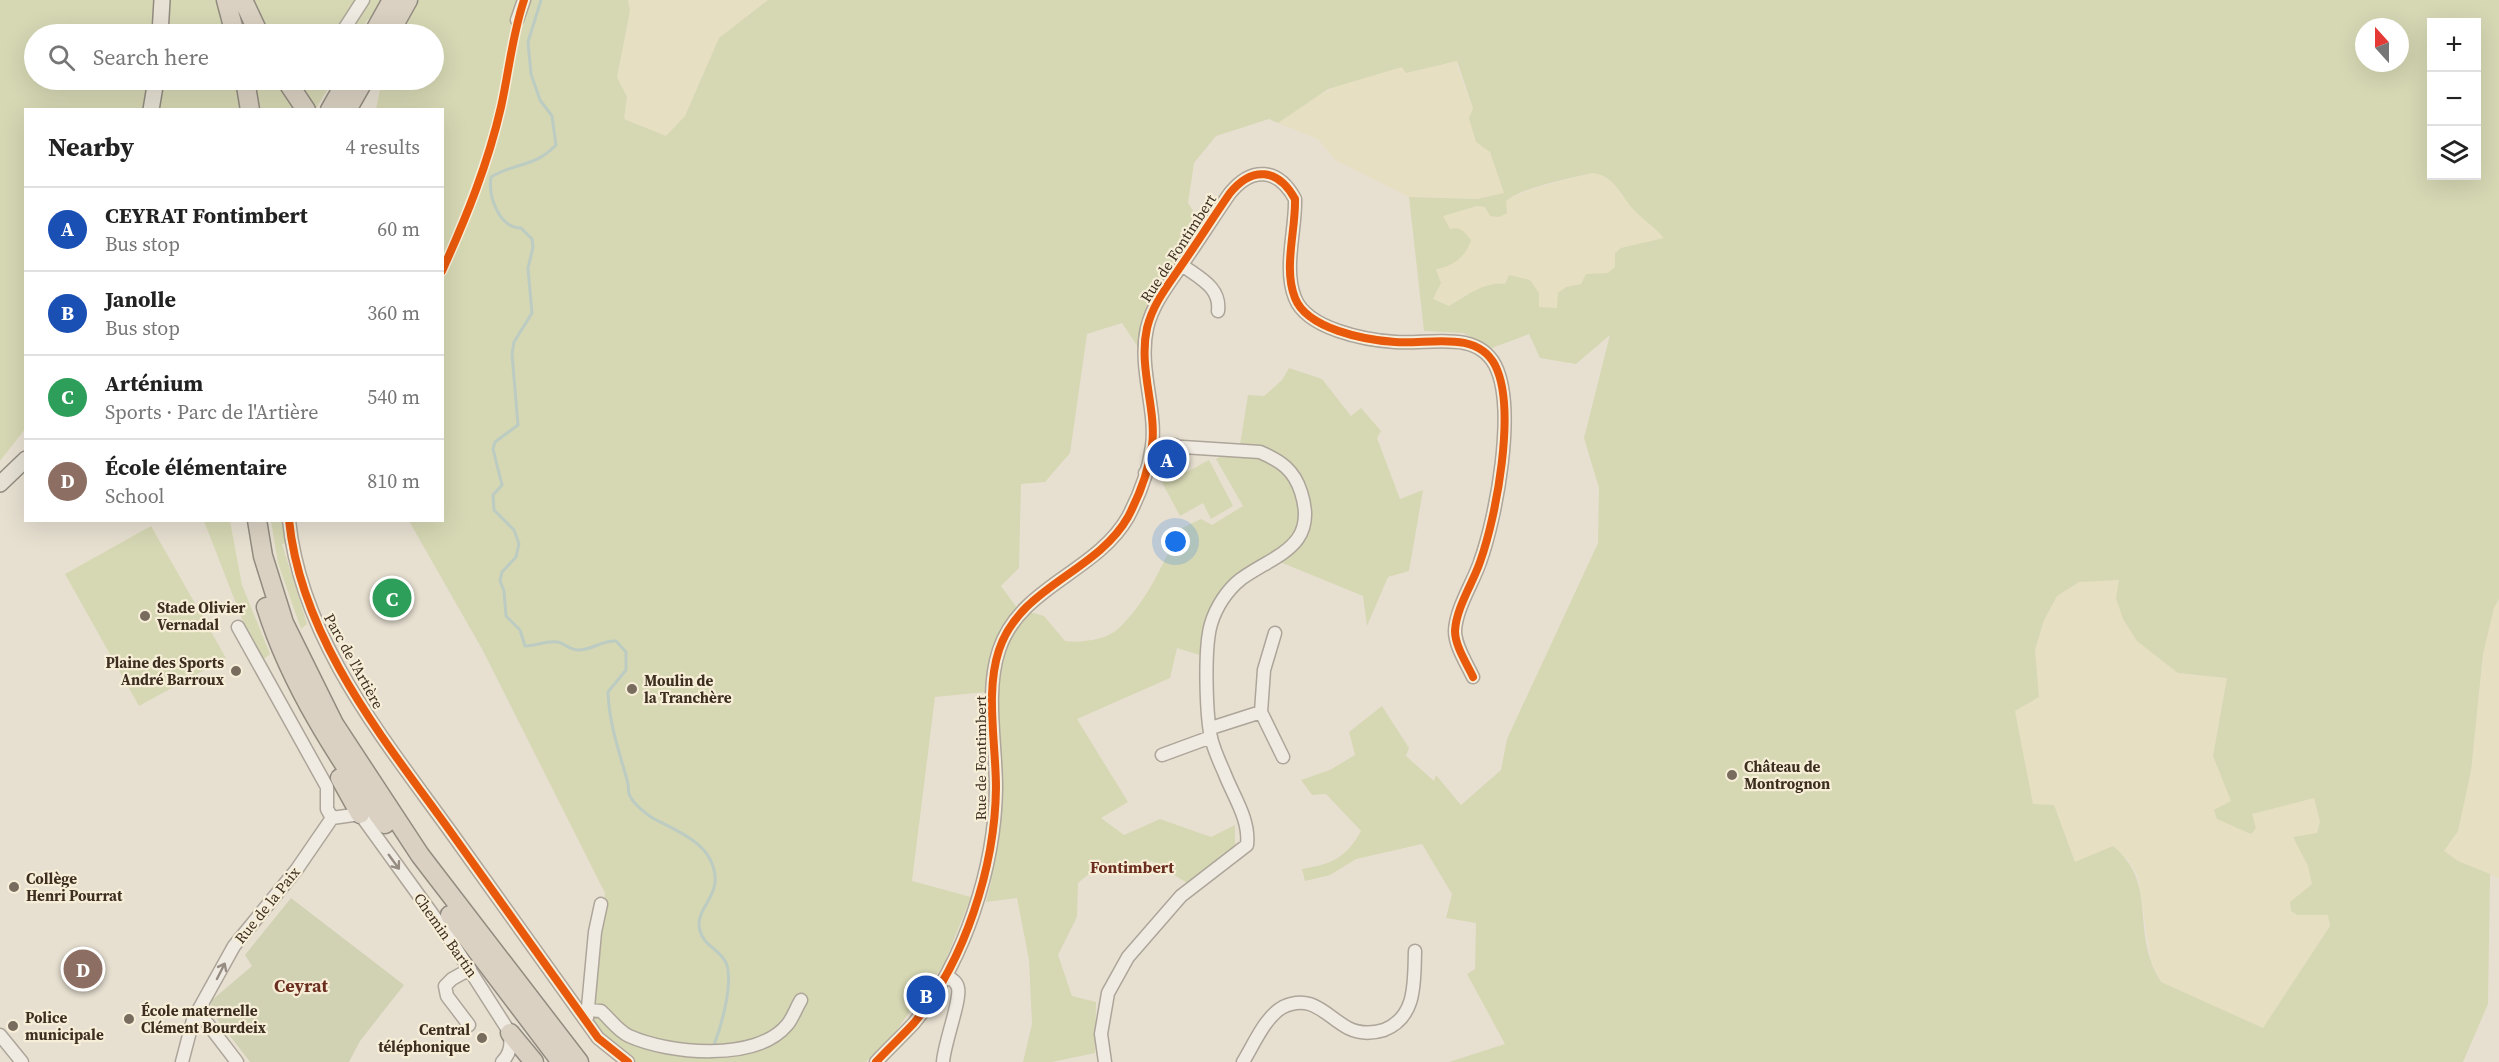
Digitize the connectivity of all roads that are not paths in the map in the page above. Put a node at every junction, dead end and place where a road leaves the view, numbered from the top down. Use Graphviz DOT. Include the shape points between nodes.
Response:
graph roads {
  1 [pos="162,0"];
  2 [pos="226,0"];
  3 [pos="243,0"];
  4 [pos="363,0"];
  5 [pos="393,0"];
  6 [pos="408,0"];
  7 [pos="524,0"];
  8 [pos="517,20"];
  9 [pos="161,24"];
  10 [pos="232,24"];
  11 [pos="254,24"];
  12 [pos="348,24"];
  13 [pos="379,24"];
  14 [pos="395,24"];
  15 [pos="154,90"];
  16 [pos="247,90"];
  17 [pos="293,90"];
  18 [pos="341,90"];
  19 [pos="358,90"];
  20 [pos="301,103"];
  21 [pos="151,108"];
  22 [pos="250,108"];
  23 [pos="331,108"];
  24 [pos="348,108"];
  25 [pos="1182,265"];
  26 [pos="1218,311"];
  27 [pos="1152,445"];
  28 [pos="1175,446"];
  29 [pos="24,461"];
  30 [pos="1145,473"];
  31 [pos="0,484"];
  32 [pos="244,522"];
  33 [pos="257,522"];
  34 [pos="265,522"];
  35 [pos="289,522"];
  36 [pos="284,622"];
  37 [pos="238,627"];
  38 [pos="1275,633"];
  39 [pos="289,668"];
  40 [pos="1473,677"];
  41 [pos="1262,712"];
  42 [pos="1211,733"];
  43 [pos="1162,755"];
  44 [pos="1283,758"];
  45 [pos="360,814"];
  46 [pos="332,818"];
  47 [pos="601,904"];
  48 [pos="1415,951"];
  49 [pos="470,969"];
  50 [pos="946,975"];
  51 [pos="801,1000"];
  52 [pos="198,1011"];
  53 [pos="542,1016"];
  54 [pos="587,1016"];
  55 [pos="469,1025"];
  56 [pos="510,1033"];
  57 [pos="0,1035"];
  58 [pos="22,1062"];
  59 [pos="182,1062"];
  60 [pos="237,1062"];
  61 [pos="502,1062"];
  62 [pos="534,1062"];
  63 [pos="561,1062"];
  64 [pos="579,1062"];
  65 [pos="593,1062"];
  66 [pos="628,1062"];
  67 [pos="876,1062"];
  68 [pos="943,1062"];
  69 [pos="1105,1062"];
  70 [pos="1243,1062"];
  1 -- 9 [label="main road"];
  2 -- 10 [label="highway"];
  3 -- 11 [label="highway"];
  4 -- 12 [label="street"];
  5 -- 13 [label="highway"];
  6 -- 14 [label="highway"];
  7 -- 8 [label="street"];
  15 -- 21 [label="main road"];
  16 -- 22 [label="highway"];
  17 -- 20 [label="highway"];
  18 -- 23 [label="highway"];
  19 -- 24 [label="highway"];
  25 -- 26 [label="street" via="1216,291 1220,298"];
  25 -- 27 [label="street, Rue de Fontimbert" via="1156,303 1147,328 1144,354"];
  25 -- 40 [label="street, Rue de Fontimbert" via="1240,181 1253,175 1277,177 1295,199 1291,283 1295,299 1310,318 1325,327 1395,342 1454,340 1483,350 1495,364 1503,401 1502,469 1481,561 1455,631"];
  27 -- 28 [label="street"];
  27 -- 30 [label="street, Rue de Fontimbert"];
  28 -- 30 [label="street"];
  28 -- 42 [label="street" via="1260,452 1288,467 1303,499 1303,527 1290,549 1240,580 1228,592 1211,622 1207,641"];
  29 -- 31 [label="main road"];
  30 -- 50 [label="street, Rue de Fontimbert" via="1128,517 1113,538 1094,558 1032,602 1009,628 999,649 993,682 995,810 990,856 974,910"];
  32 -- 39 [label="highway" via="257,580"];
  33 -- 36 [label="highway"];
  34 -- 36 [label="highway" via="288,611"];
  35 -- 54 [label="street, Parc de l'Artière" via="312,612 329,649 385,742"];
  36 -- 53 [label="highway" via="310,681 372,783 420,855"];
  37 -- 46 [label="street" via="327,787 327,809"];
  38 -- 41 [label="street" via="1264,670"];
  39 -- 45 [label="highway" via="286,680"];
  39 -- 63 [label="highway" via="362,792"];
  41 -- 42 [label="street"];
  41 -- 44 [label="street"];
  42 -- 43 [label="street"];
  42 -- 69 [label="street" via="1246,823 1246,845 1181,896 1128,957 1108,993 1101,1034"];
  45 -- 46 [label="street"];
  45 -- 49 [label="street, Chemin Bartin, one-way"];
  52 -- 46 [label="street, Rue de la Paix, one-way" via="234,946 297,869"];
  47 -- 54 [label="street"];
  48 -- 70 [label="street" via="1413,993 1407,1014 1395,1025 1365,1034 1348,1028 1320,1006 1299,1003 1273,1014"];
  49 -- 55 [label="street" via="445,986 447,996"];
  49 -- 56 [label="street, Chemin Bartin"];
  50 -- 67 [label="street, Rue de Fontimbert" via="914,1022"];
  50 -- 68 [label="street" via="954,981 959,995"];
  51 -- 54 [label="street" via="786,1026 765,1041 720,1054 666,1048 627,1035 602,1011"];
  52 -- 59 [label="street, Rue de la Paix"];
  52 -- 60 [label="street"];
  53 -- 64 [label="highway"];
  53 -- 65 [label="highway"];
  54 -- 66 [label="street, Parc de l'Artière" via="598,1038"];
  56 -- 61 [label="street" via="511,1047"];
  56 -- 62 [label="highway"];
  57 -- 58 [label="street"];
}
